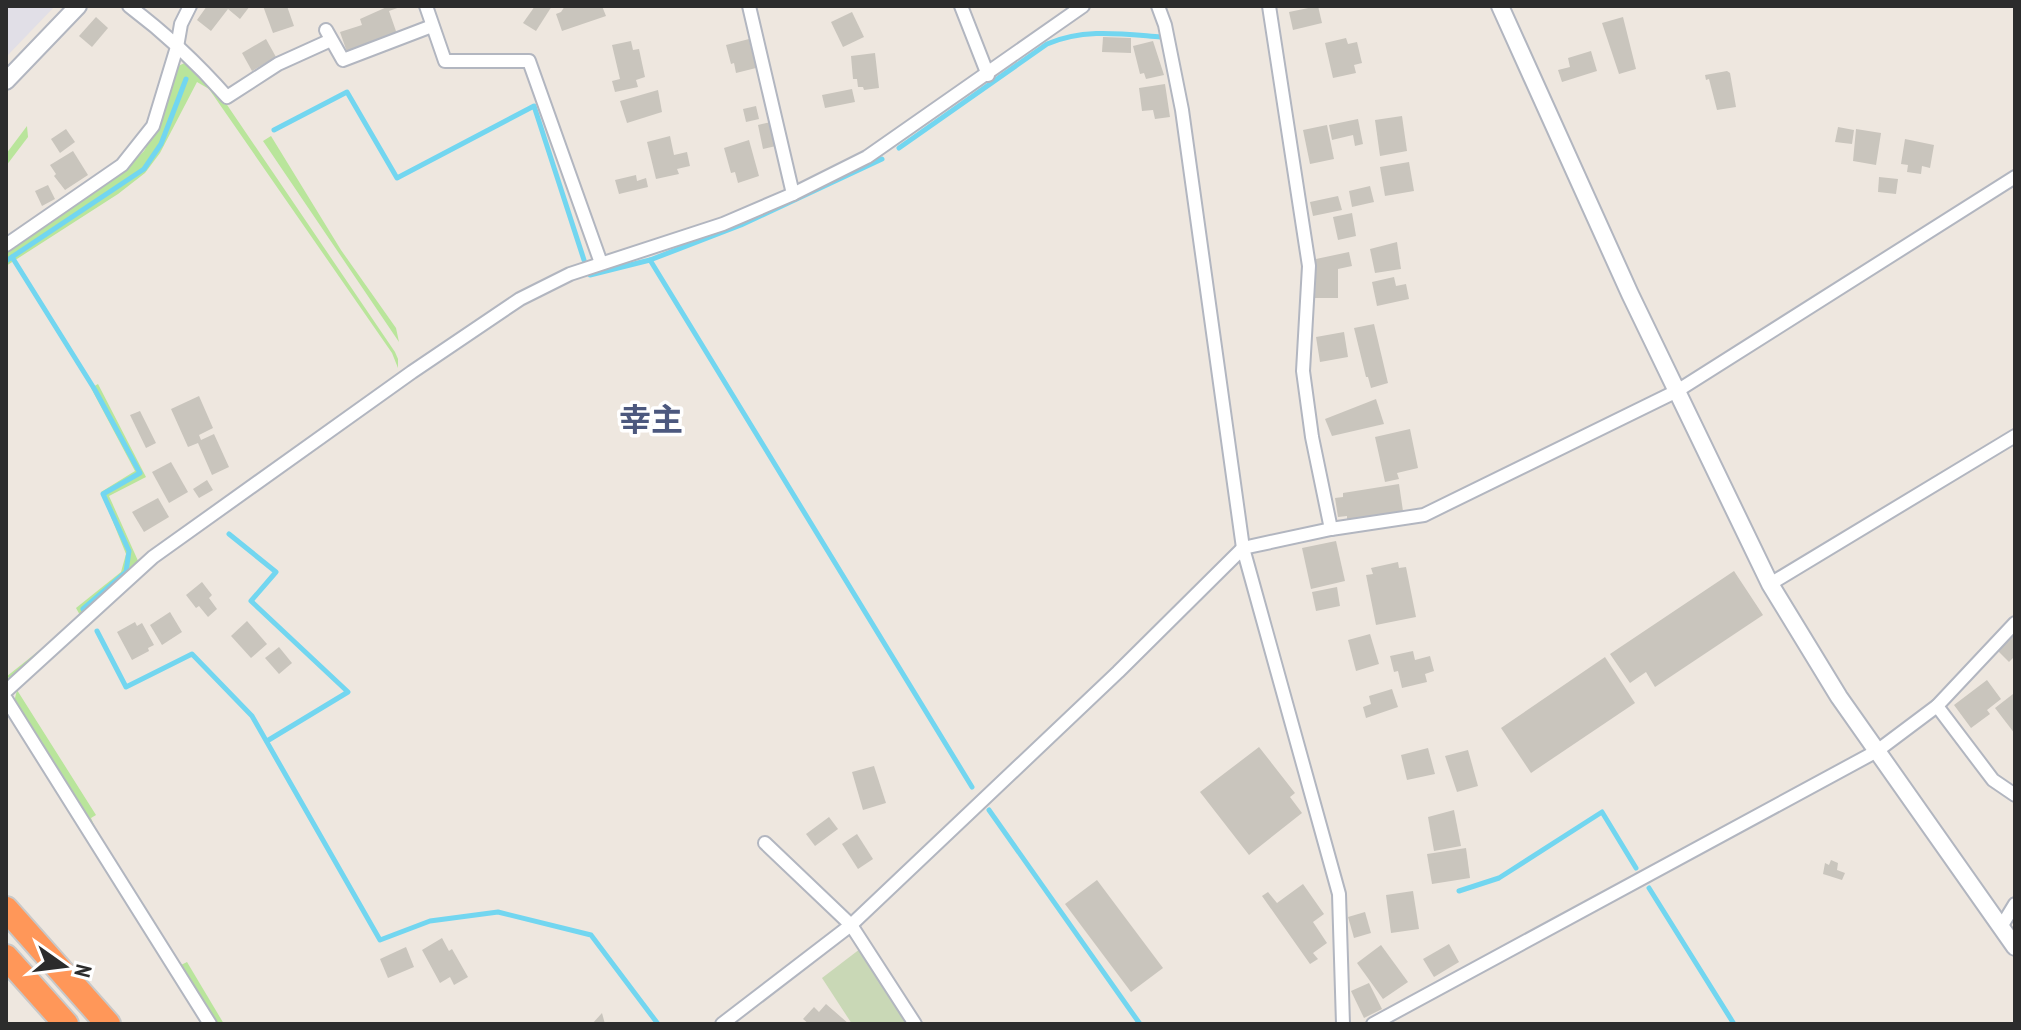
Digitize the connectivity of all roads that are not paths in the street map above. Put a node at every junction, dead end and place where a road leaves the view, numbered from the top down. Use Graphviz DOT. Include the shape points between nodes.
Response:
graph roads {
  1 [pos="78,6"];
  2 [pos="129,6"];
  3 [pos="190,6"];
  4 [pos="426,6"];
  5 [pos="749,6"];
  6 [pos="961,6"];
  7 [pos="1083,6"];
  8 [pos="1158,6"];
  9 [pos="1269,6"];
  10 [pos="1500,6"];
  11 [pos="432,26"];
  12 [pos="177,47"];
  13 [pos="988,75"];
  14 [pos="6,81"];
  15 [pos="2015,177"];
  16 [pos="793,194"];
  17 [pos="6,245"];
  18 [pos="601,263"];
  19 [pos="1677,391"];
  20 [pos="2015,436"];
  21 [pos="1331,529"];
  22 [pos="1243,548"];
  23 [pos="1770,584"];
  24 [pos="2015,623"];
  25 [pos="6,691"];
  26 [pos="6,699"];
  27 [pos="1937,706"];
  28 [pos="1877,751"];
  29 [pos="2015,795"];
  30 [pos="765,843"];
  31 [pos="2015,904"];
  32 [pos="6,909"];
  33 [pos="851,925"];
  34 [pos="2001,927"];
  35 [pos="2015,947"];
  36 [pos="6,957"];
  37 [pos="66,1024"];
  38 [pos="108,1024"];
  39 [pos="210,1024"];
  40 [pos="722,1024"];
  41 [pos="915,1024"];
  42 [pos="1343,1024"];
  43 [pos="1373,1024"];
  1 -- 14 [label="street"];
  2 -- 12 [label="street"];
  3 -- 12 [label="street"];
  4 -- 11 [label="street"];
  5 -- 16 [label="street"];
  6 -- 13 [label="street"];
  7 -- 13 [label="street"];
  8 -- 22 [label="street" via="1182,110"];
  9 -- 21 [label="street" via="1309,266 1303,371"];
  10 -- 19 [label="street"];
  11 -- 12 [label="street" via="343,60 328,35 227,97"];
  11 -- 18 [label="street" via="445,61 529,61"];
  12 -- 17 [label="street" via="153,126 134,152"];
  13 -- 16 [label="street" via="888,145"];
  15 -- 19 [label="street"];
  16 -- 18 [label="street" via="723,224"];
  18 -- 25 [label="street" via="520,299 153,557"];
  19 -- 21 [label="street" via="1424,515"];
  19 -- 23 [label="street"];
  20 -- 23 [label="street"];
  21 -- 22 [label="street"];
  22 -- 33 [label="street"];
  22 -- 42 [label="street" via="1339,894"];
  23 -- 28 [label="street"];
  24 -- 27 [label="street"];
  26 -- 39 [label="street"];
  27 -- 28 [label="street"];
  27 -- 29 [label="street" via="1993,780"];
  28 -- 34 [label="street"];
  28 -- 43 [label="street"];
  30 -- 33 [label="street"];
  31 -- 34 [label="street"];
  32 -- 38 [label="highway"];
  33 -- 40 [label="street"];
  33 -- 41 [label="street"];
  34 -- 35 [label="street"];
  36 -- 37 [label="highway"];
}
